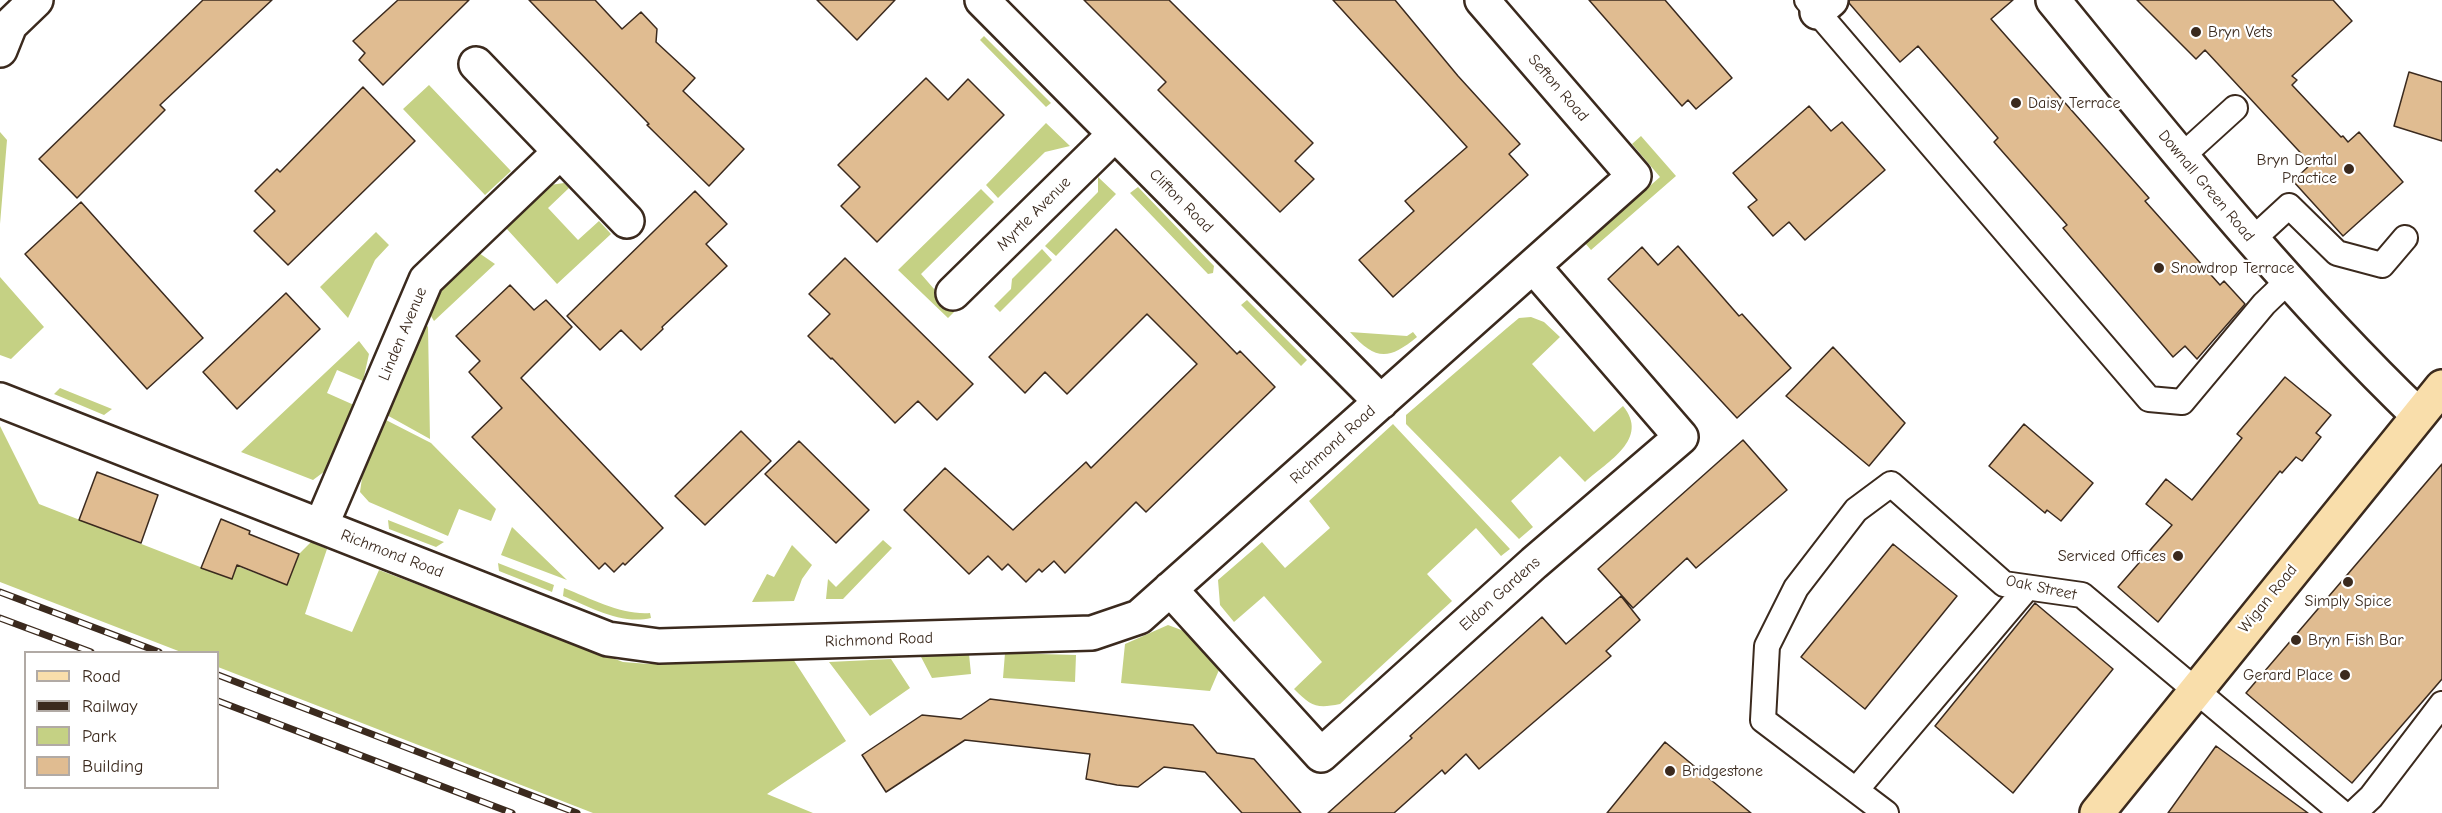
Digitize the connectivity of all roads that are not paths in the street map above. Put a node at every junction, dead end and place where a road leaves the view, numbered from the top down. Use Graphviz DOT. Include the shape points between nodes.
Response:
graph roads {
  1 [pos="36,0"];
  2 [pos="981,0"];
  3 [pos="1482,0"];
  4 [pos="2053,0"];
  5 [pos="1818,4"];
  6 [pos="0,50"];
  7 [pos="476,64"];
  8 [pos="2235,108"];
  9 [pos="1114,135"];
  10 [pos="560,152"];
  11 [pos="2181,157"];
  12 [pos="1634,176"];
  13 [pos="627,221"];
  14 [pos="2404,238"];
  15 [pos="2252,240"];
  16 [pos="1533,266"];
  17 [pos="2288,281"];
  18 [pos="953,293"];
  19 [pos="2442,387"];
  20 [pos="0,400"];
  21 [pos="1381,402"];
  22 [pos="2418,416"];
  23 [pos="321,525"];
  24 [pos="2027,588"];
  25 [pos="1170,590"];
  26 [pos="2195,689"];
  27 [pos="2442,704"];
  28 [pos="1869,805"];
  29 [pos="2097,813"];
  30 [pos="2342,813"];
  31 [pos="2354,813"];
  1 -- 6 [label="street" via="10,25"];
  2 -- 9 [label="street, Clifton Road"];
  3 -- 12 [label="street, Sefton Road"];
  4 -- 11 [label="street, Downall Green Road"];
  5 -- 17 [label="lane" via="2150,399 2182,402"];
  7 -- 10 [label="street"];
  8 -- 11 [label="lane"];
  9 -- 18 [label="street, Myrtle Avenue"];
  9 -- 21 [label="street, Clifton Road"];
  10 -- 13 [label="street"];
  10 -- 23 [label="street, Linden Avenue" via="426,280"];
  11 -- 15 [label="street, Downall Green Road"];
  12 -- 16 [label="street, Richmond Road"];
  14 -- 15 [label="lane" via="2382,265 2337,253 2289,206"];
  15 -- 17 [label="street, Downall Green Road"];
  16 -- 21 [label="street, Richmond Road"];
  16 -- 25 [label="street, Eldon Gardens" via="1681,437 1321,755"];
  17 -- 22 [label="street, Downall Green Road"];
  19 -- 22 [label="main road, Wigan Road"];
  20 -- 23 [label="street, Richmond Road"];
  21 -- 25 [label="street, Richmond Road"];
  22 -- 26 [label="main road, Wigan Road"];
  23 -- 25 [label="street, Richmond Road" via="608,639 659,646 1092,633 1139,617"];
  24 -- 26 [label="lane, Oak Street" via="2082,595"];
  24 -- 28 [label="lane"];
  24 -- 28 [label="lane, Oak Street" via="2004,584 1891,484 1856,510 1796,588 1767,646 1763,720"];
  26 -- 29 [label="main road, Wigan Road"];
  26 -- 30 [label="lane, Oak Street"];
  27 -- 31 [label="lane" via="2371,797"];
}
